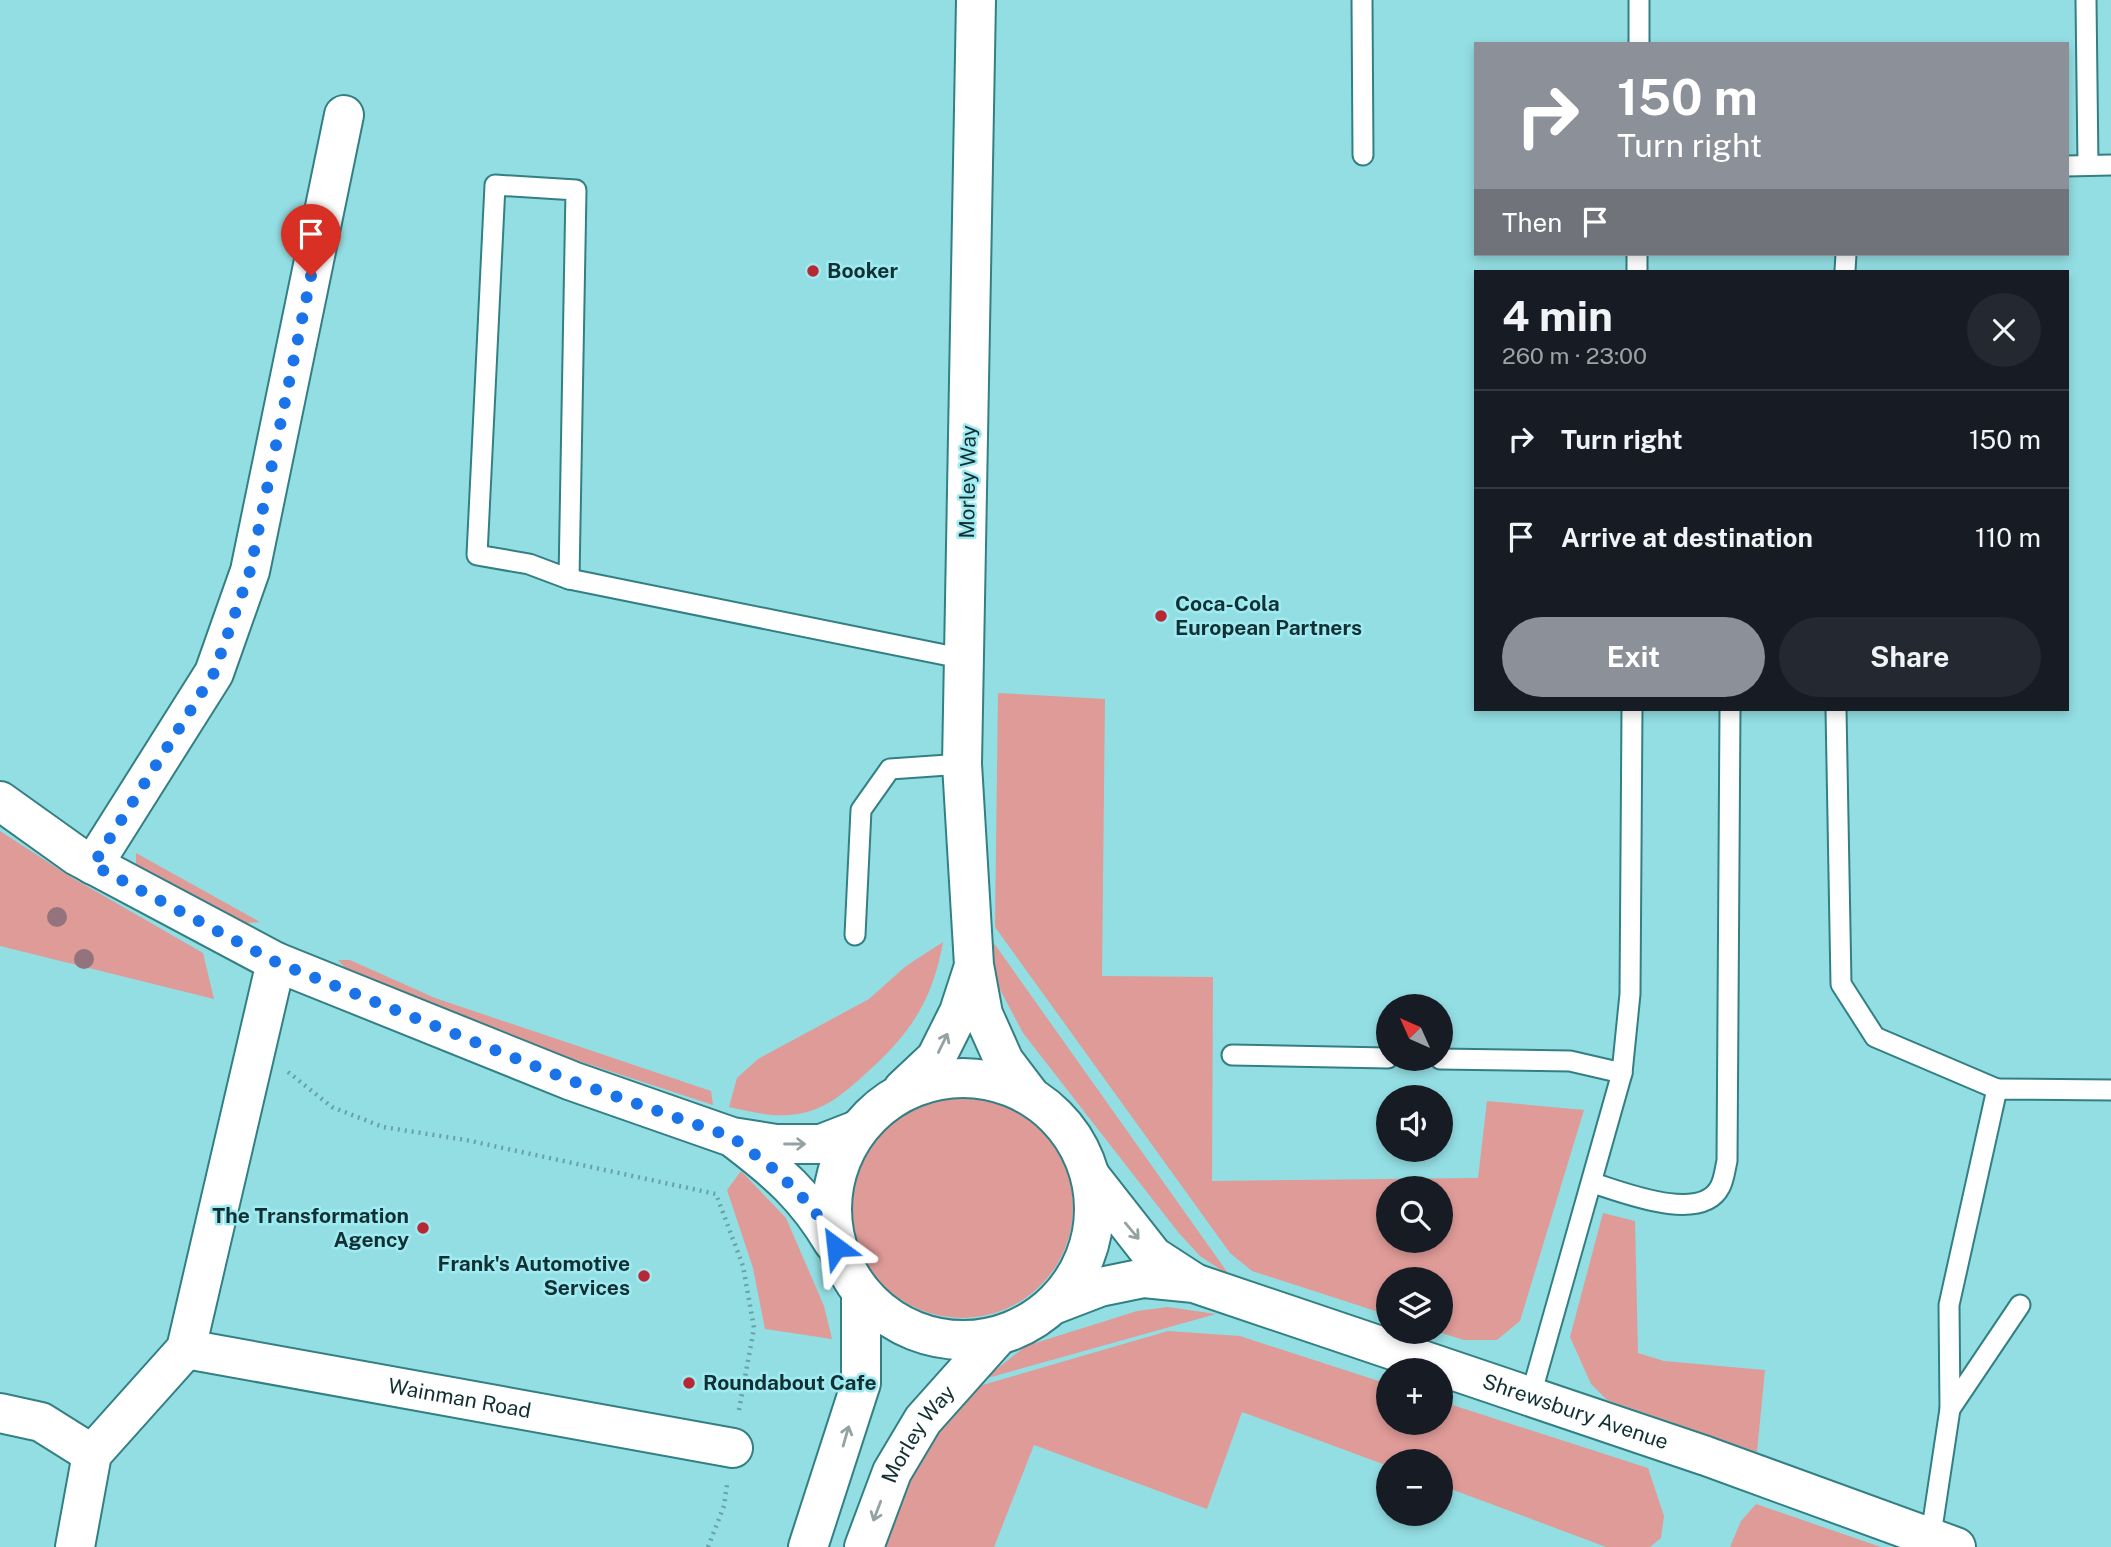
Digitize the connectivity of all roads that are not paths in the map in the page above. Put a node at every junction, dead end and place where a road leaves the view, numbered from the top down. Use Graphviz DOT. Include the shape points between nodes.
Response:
graph roads {
  1 [pos="976,0"];
  2 [pos="1362,0"];
  3 [pos="1639,0"];
  4 [pos="2086,0"];
  5 [pos="1639,42"];
  6 [pos="344,115"];
  7 [pos="1363,155"];
  8 [pos="2088,165"];
  9 [pos="2111,165"];
  10 [pos="2069,166"];
  11 [pos="569,579"];
  12 [pos="965,659"];
  13 [pos="1632,711"];
  14 [pos="1730,711"];
  15 [pos="1836,711"];
  16 [pos="961,764"];
  17 [pos="0,801"];
  18 [pos="93,865"];
  19 [pos="855,935"];
  20 [pos="276,962"];
  21 [pos="974,965"];
  22 [pos="1232,1055"];
  23 [pos="1376,1058"];
  24 [pos="1453,1059"];
  25 [pos="1622,1073"];
  26 [pos="1997,1088"];
  27 [pos="2111,1090"];
  28 [pos="899,1093"];
  29 [pos="1029,1094"];
  30 [pos="857,1130"];
  31 [pos="732,1137"];
  32 [pos="1091,1177"];
  33 [pos="1593,1183"];
  34 [pos="836,1247"];
  35 [pos="1194,1283"];
  36 [pos="861,1293"];
  37 [pos="1053,1305"];
  38 [pos="2020,1305"];
  39 [pos="998,1336"];
  40 [pos="186,1349"];
  41 [pos="1531,1395"];
  42 [pos="1950,1409"];
  43 [pos="0,1412"];
  44 [pos="733,1448"];
  45 [pos="92,1454"];
  46 [pos="1943,1541"];
  47 [pos="75,1547"];
  48 [pos="808,1547"];
  49 [pos="864,1547"];
  1 -- 12 [label="street, Morley Way"];
  2 -- 7 [label="lane"];
  3 -- 5 [label="lane"];
  4 -- 8 [label="lane"];
  6 -- 18 [label="street" via="250,571 214,673"];
  8 -- 9 [label="lane"];
  8 -- 10 [label="lane"];
  11 -- 11 [label="lane" via="529,564 477,555 495,185 576,190"];
  11 -- 12 [label="lane"];
  12 -- 16 [label="street, Morley Way"];
  13 -- 25 [label="lane" via="1630,994"];
  14 -- 33 [label="lane" via="1727,1161 1721,1186 1710,1198 1692,1205 1653,1201"];
  15 -- 26 [label="lane" via="1841,984 1875,1037"];
  16 -- 19 [label="lane" via="890,769 860,810"];
  16 -- 21 [label="street, Morley Way"];
  17 -- 18 [label="street"];
  18 -- 20 [label="street"];
  20 -- 31 [label="street" via="572,1081"];
  20 -- 40 [label="street"];
  28 -- 21 [label="street, Morley Way, one-way" via="936,1058"];
  21 -- 29 [label="street, Morley Way" via="983,1014 1004,1061"];
  22 -- 23 [label="lane"];
  24 -- 25 [label="lane" via="1570,1061"];
  25 -- 33 [label="lane"];
  26 -- 27 [label="lane"];
  26 -- 42 [label="lane" via="1950,1305"];
  28 -- 29 [label="street" via="930,1081 964,1077 998,1081"];
  28 -- 30 [label="street"];
  29 -- 32 [label="street" via="1074,1138"];
  31 -- 30 [label="street, one-way" via="776,1144 821,1144"];
  30 -- 34 [label="street" via="838,1166 831,1206"];
  31 -- 34 [label="street" via="775,1170 813,1208"];
  32 -- 35 [label="street, Shrewsbury Avenue, one-way" via="1153,1256"];
  32 -- 37 [label="street" via="1094,1211 1089,1246 1075,1278"];
  33 -- 41 [label="lane"];
  34 -- 36 [label="street"];
  35 -- 37 [label="street, Shrewsbury Avenue" via="1144,1279 1100,1287"];
  35 -- 41 [label="street, Shrewsbury Avenue"];
  36 -- 39 [label="street" via="883,1314 938,1339"];
  48 -- 36 [label="street, one-way" via="861,1383"];
  37 -- 39 [label="street"];
  38 -- 42 [label="lane"];
  39 -- 49 [label="street, Morley Way, one-way" via="923,1420 892,1472"];
  40 -- 44 [label="street, Wainman Road"];
  40 -- 45 [label="street"];
  41 -- 46 [label="street, Shrewsbury Avenue"];
  42 -- 46 [label="lane"];
  43 -- 45 [label="street" via="41,1422"];
  45 -- 47 [label="street"];
}
